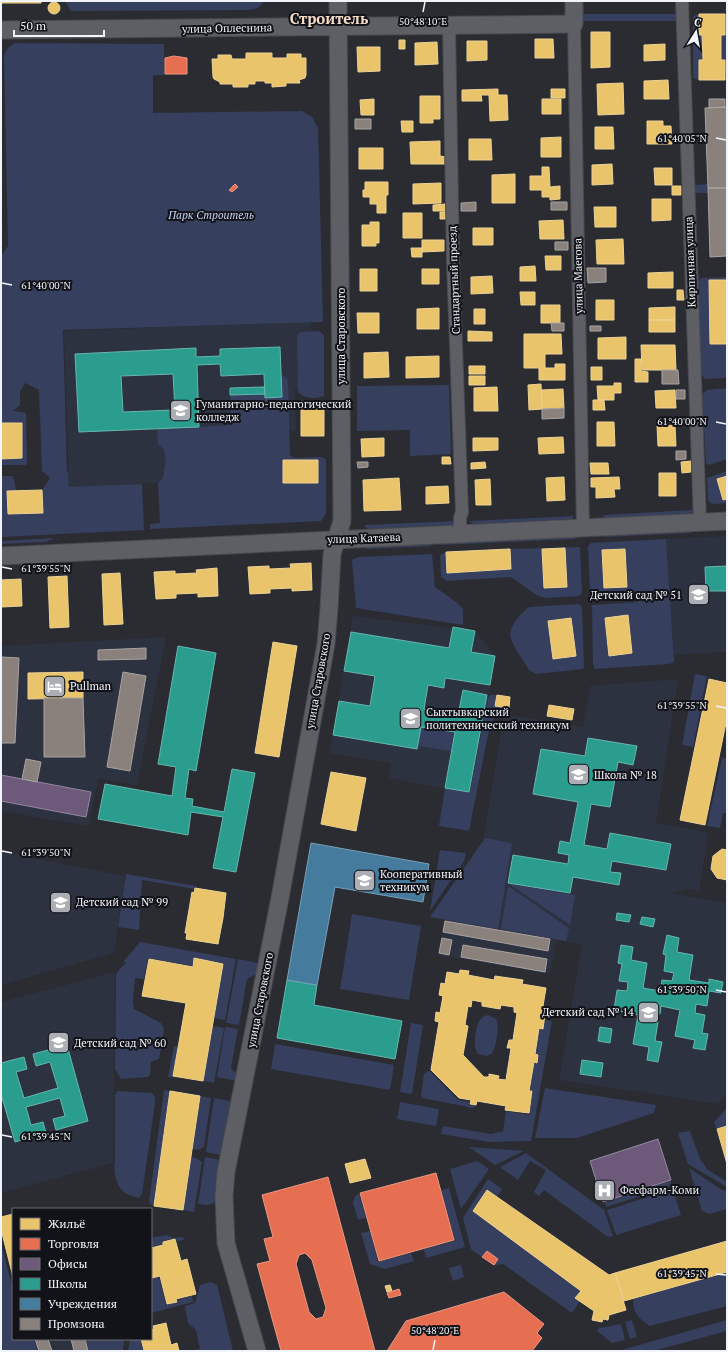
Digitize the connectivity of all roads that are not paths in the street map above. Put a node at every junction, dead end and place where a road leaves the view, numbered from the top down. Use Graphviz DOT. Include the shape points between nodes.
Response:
graph roads {
  1 [pos="338,1"];
  2 [pos="574,1"];
  3 [pos="682,1"];
  4 [pos="574,24"];
  5 [pos="449,26"];
  6 [pos="339,27"];
  7 [pos="1,30"];
  8 [pos="727,521"];
  9 [pos="700,523"];
  10 [pos="583,529"];
  11 [pos="460,534"];
  12 [pos="336,539"];
  13 [pos="1,556"];
  14 [pos="257,1351"];
  1 -- 6 [label="street, улица Старовского"];
  2 -- 4 [label="street"];
  3 -- 9 [label="street, Кирпичная улица"];
  4 -- 5 [label="street, улица Оплеснина"];
  4 -- 10 [label="street, улица Маегова"];
  5 -- 6 [label="street, улица Оплеснина"];
  5 -- 11 [label="street, Стандартный проезд" via="453,270 462,512"];
  6 -- 7 [label="street, улица Оплеснина"];
  6 -- 12 [label="street, улица Старовского" via="342,521"];
  8 -- 9 [label="street, улица Катаева"];
  9 -- 10 [label="street, улица Катаева"];
  10 -- 11 [label="street, улица Катаева"];
  11 -- 12 [label="street, улица Катаева"];
  12 -- 13 [label="street, улица Катаева"];
  12 -- 14 [label="street, улица Старовского" via="332,554 326,644 280,898 226,1172 226,1244"];
}
